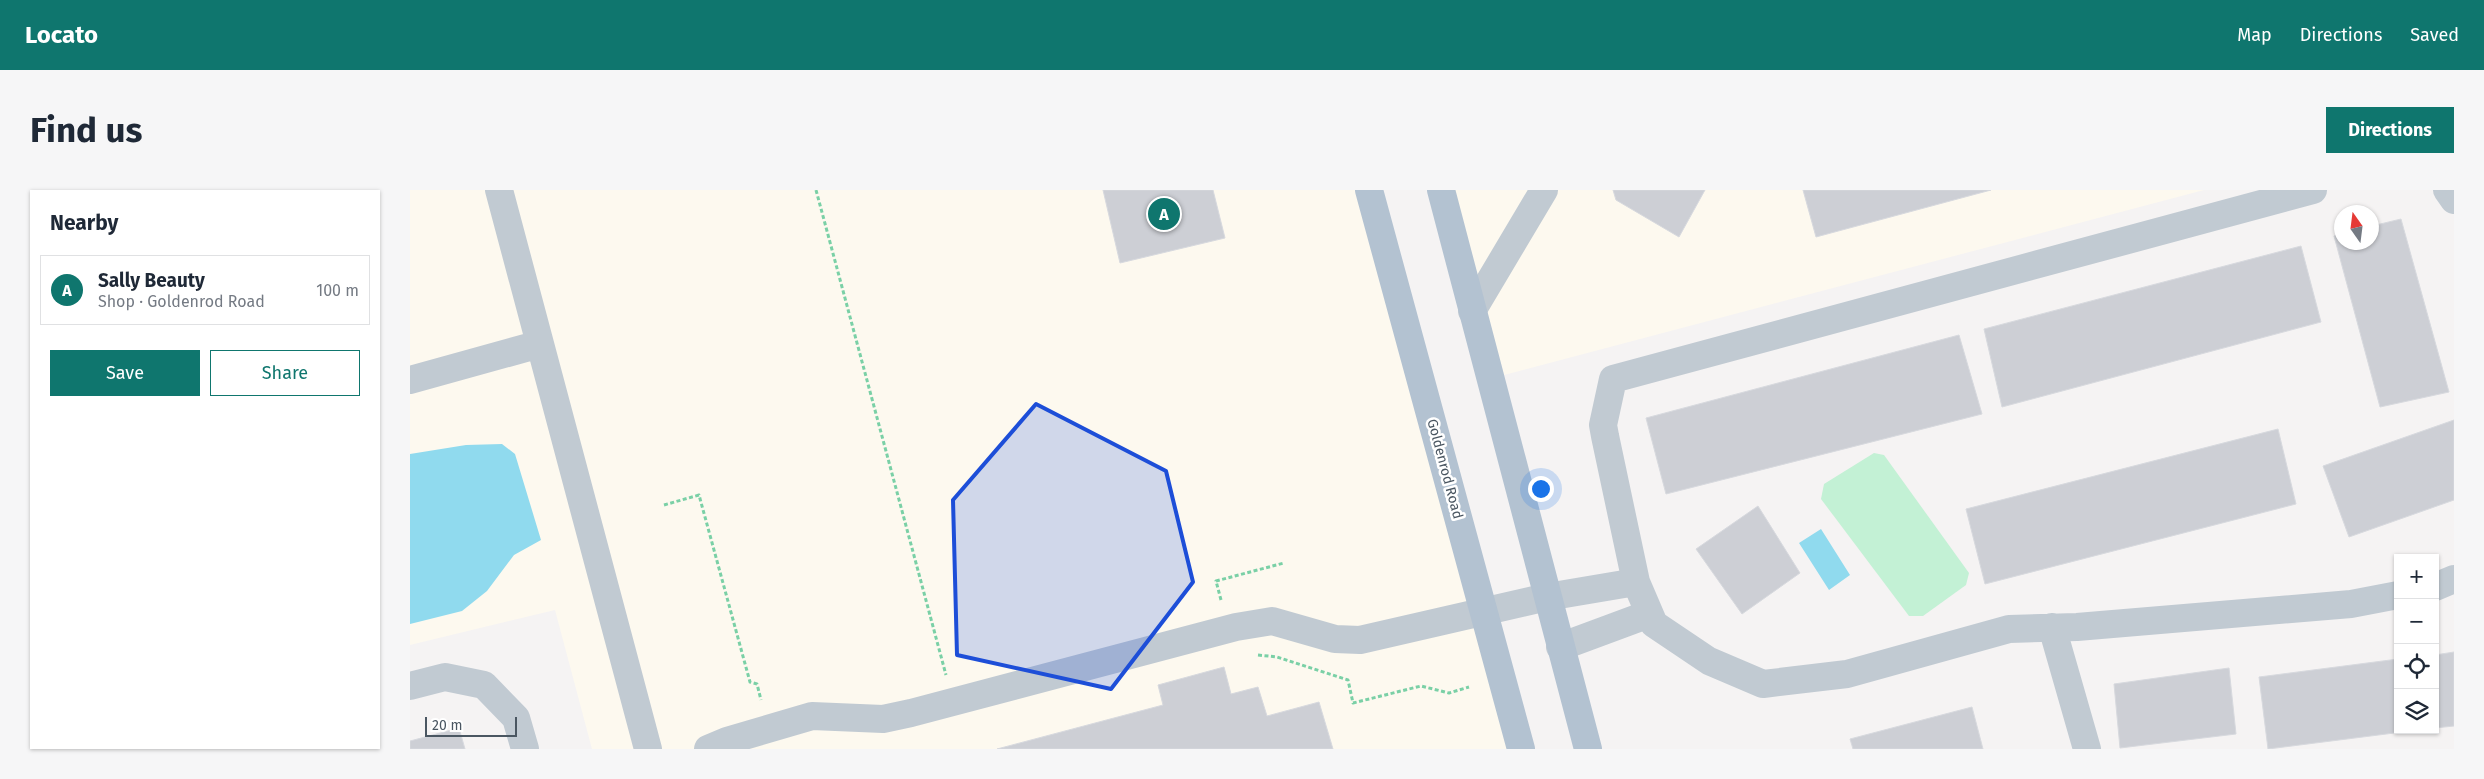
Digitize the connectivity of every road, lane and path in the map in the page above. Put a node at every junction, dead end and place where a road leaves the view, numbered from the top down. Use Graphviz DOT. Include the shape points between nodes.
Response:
graph roads {
  1 [pos="499,190"];
  2 [pos="816,190"];
  3 [pos="1369,190"];
  4 [pos="1441,190"];
  5 [pos="1544,190"];
  6 [pos="2313,190"];
  7 [pos="2448,190"];
  8 [pos="2454,200"];
  9 [pos="1472,311"];
  10 [pos="540,344"];
  11 [pos="410,380"];
  12 [pos="664,505"];
  13 [pos="1284,564"];
  14 [pos="2454,579"];
  15 [pos="1636,582"];
  16 [pos="2439,585"];
  17 [pos="1548,596"];
  18 [pos="2394,596"];
  19 [pos="1484,610"];
  20 [pos="1650,614"];
  21 [pos="2052,627"];
  22 [pos="1229,628"];
  23 [pos="1560,647"];
  24 [pos="1257,656"];
  25 [pos="410,686"];
  26 [pos="1469,687"];
  27 [pos="953,702"];
  28 [pos="769,729"];
  29 [pos="525,749"];
  30 [pos="648,749"];
  31 [pos="708,749"];
  32 [pos="1521,749"];
  33 [pos="1588,749"];
  34 [pos="2086,749"];
  1 -- 10 [label="street"];
  2 -- 27 [label="path"];
  3 -- 19 [label="main road, Goldenrod Road"];
  4 -- 9 [label="main road"];
  5 -- 9 [label="street"];
  6 -- 15 [label="street" via="1613,379 1603,425"];
  7 -- 8 [label="street"];
  9 -- 17 [label="main road"];
  10 -- 11 [label="street"];
  10 -- 30 [label="street"];
  12 -- 28 [label="path" via="699,495 750,682 756,684"];
  13 -- 22 [label="path" via="1216,581"];
  14 -- 16 [label="street"];
  15 -- 17 [label="street"];
  15 -- 20 [label="street"];
  17 -- 19 [label="street"];
  17 -- 23 [label="main road"];
  18 -- 21 [label="street" via="2351,604"];
  19 -- 22 [label="street" via="1360,640 1336,639 1272,621"];
  19 -- 32 [label="main road, Goldenrod Road"];
  20 -- 21 [label="street" via="1654,624 1709,661 1764,684 1847,674 2009,629"];
  20 -- 23 [label="street"];
  21 -- 34 [label="street"];
  22 -- 27 [label="street"];
  23 -- 33 [label="main road"];
  24 -- 26 [label="path" via="1277,657 1348,680 1353,702 1421,686 1449,693"];
  25 -- 29 [label="street" via="445,677 484,685 516,718"];
  27 -- 28 [label="street" via="882,720 812,716"];
  28 -- 31 [label="street"];
}
